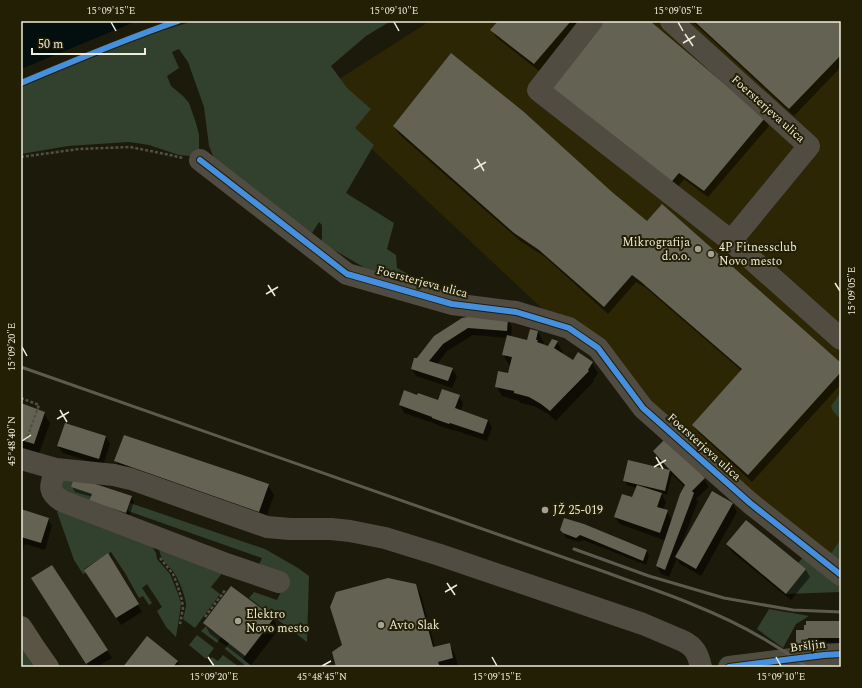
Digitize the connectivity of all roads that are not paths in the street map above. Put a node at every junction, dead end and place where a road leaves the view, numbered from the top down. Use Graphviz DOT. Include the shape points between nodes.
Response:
graph roads {
  1 [pos="592,21"];
  2 [pos="671,21"];
  3 [pos="200,160"];
  4 [pos="731,241"];
  5 [pos="841,339"];
  6 [pos="22,452"];
  7 [pos="56,469"];
  8 [pos="841,575"];
  9 [pos="279,582"];
  10 [pos="21,627"];
  11 [pos="841,654"];
  12 [pos="48,667"];
  13 [pos="701,667"];
  14 [pos="730,667"];
  1 -- 4 [label="street" via="538,90"];
  2 -- 4 [label="street, Foersterjeva ulica" via="809,146"];
  3 -- 8 [label="street, Foersterjeva ulica" via="348,274 452,304 516,312 569,328 598,348 643,408 750,503"];
  4 -- 5 [label="street"];
  6 -- 7 [label="street"];
  7 -- 9 [label="street" via="50,485 51,490 62,501"];
  7 -- 13 [label="street" via="131,479 268,527 350,531 440,555 643,624 683,641 692,646"];
  10 -- 12 [label="main road"];
  11 -- 14 [label="street, Bršljin"];
}
